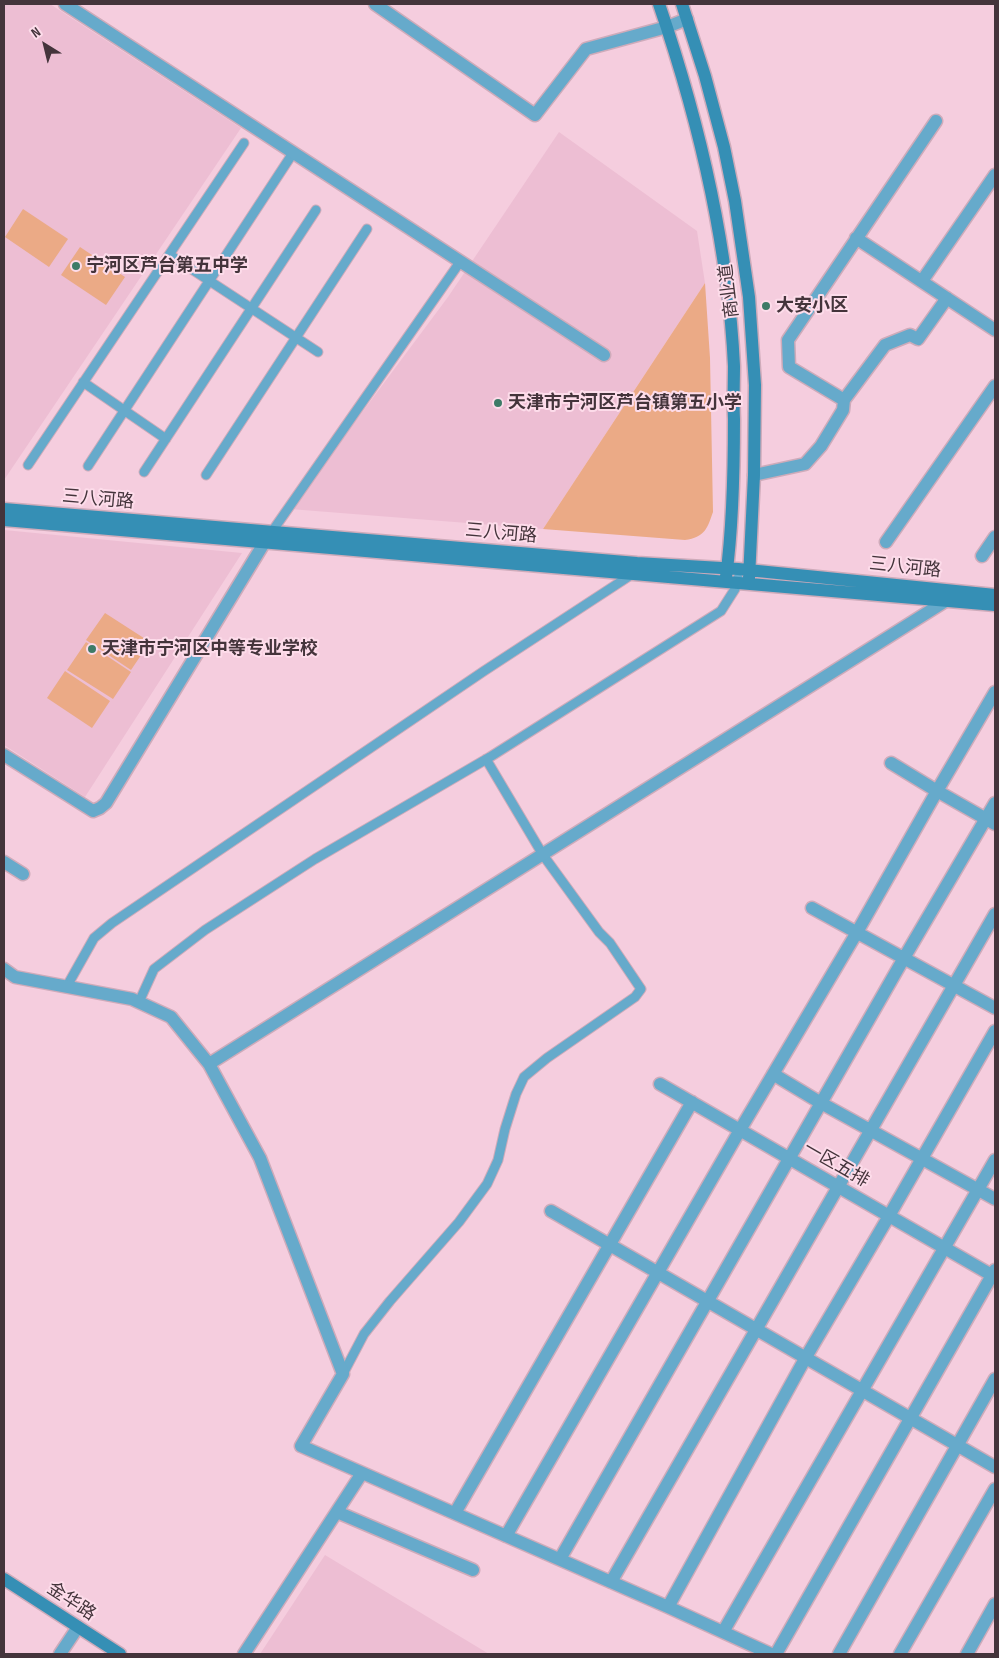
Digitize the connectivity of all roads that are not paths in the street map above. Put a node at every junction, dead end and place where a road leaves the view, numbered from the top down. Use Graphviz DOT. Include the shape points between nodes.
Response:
graph roads {
  1 [pos="65,4"];
  2 [pos="375,4"];
  3 [pos="659,4"];
  4 [pos="682,4"];
  5 [pos="687,19"];
  6 [pos="667,27"];
  7 [pos="936,121"];
  8 [pos="244,143"];
  9 [pos="293,153"];
  10 [pos="995,175"];
  11 [pos="316,210"];
  12 [pos="367,229"];
  13 [pos="856,238"];
  14 [pos="170,255"];
  15 [pos="460,262"];
  16 [pos="922,281"];
  17 [pos="947,298"];
  18 [pos="994,326"];
  19 [pos="296,338"];
  20 [pos="318,352"];
  21 [pos="604,355"];
  22 [pos="83,382"];
  23 [pos="995,386"];
  24 [pos="844,400"];
  25 [pos="166,439"];
  26 [pos="28,465"];
  27 [pos="88,466"];
  28 [pos="144,472"];
  29 [pos="206,475"];
  30 [pos="754,475"];
  31 [pos="4,509"];
  32 [pos="4,520"];
  33 [pos="268,537"];
  34 [pos="995,537"];
  35 [pos="886,542"];
  36 [pos="982,556"];
  37 [pos="636,568"];
  38 [pos="738,576"];
  39 [pos="962,592"];
  40 [pos="995,595"];
  41 [pos="948,599"];
  42 [pos="995,605"];
  43 [pos="995,692"];
  44 [pos="4,755"];
  45 [pos="486,759"];
  46 [pos="891,763"];
  47 [pos="937,791"];
  48 [pos="995,803"];
  49 [pos="991,822"];
  50 [pos="543,855"];
  51 [pos="4,862"];
  52 [pos="23,874"];
  53 [pos="812,908"];
  54 [pos="995,914"];
  55 [pos="856,934"];
  56 [pos="904,958"];
  57 [pos="4,969"];
  58 [pos="67,986"];
  59 [pos="954,986"];
  60 [pos="139,1002"];
  61 [pos="995,1008"];
  62 [pos="995,1031"];
  63 [pos="209,1064"];
  64 [pos="773,1074"];
  65 [pos="660,1084"];
  66 [pos="692,1102"];
  67 [pos="821,1103"];
  68 [pos="740,1130"];
  69 [pos="871,1130"];
  70 [pos="789,1158"];
  71 [pos="922,1159"];
  72 [pos="995,1160"];
  73 [pos="838,1187"];
  74 [pos="978,1190"];
  75 [pos="995,1199"];
  76 [pos="551,1211"];
  77 [pos="889,1216"];
  78 [pos="610,1245"];
  79 [pos="944,1248"];
  80 [pos="658,1272"];
  81 [pos="994,1274"];
  82 [pos="708,1301"];
  83 [pos="757,1329"];
  84 [pos="806,1357"];
  85 [pos="343,1374"];
  86 [pos="995,1379"];
  87 [pos="863,1390"];
  88 [pos="911,1418"];
  89 [pos="958,1445"];
  90 [pos="995,1467"];
  91 [pos="362,1473"];
  92 [pos="995,1489"];
  93 [pos="337,1512"];
  94 [pos="455,1513"];
  95 [pos="506,1536"];
  96 [pos="560,1559"];
  97 [pos="473,1570"];
  98 [pos="4,1579"];
  99 [pos="611,1582"];
  100 [pos="4,1589"];
  101 [pos="995,1604"];
  102 [pos="668,1607"];
  103 [pos="75,1630"];
  104 [pos="723,1632"];
  105 [pos="60,1654"];
  106 [pos="105,1654"];
  107 [pos="120,1654"];
  108 [pos="244,1654"];
  109 [pos="771,1654"];
  110 [pos="776,1654"];
  111 [pos="838,1654"];
  112 [pos="900,1654"];
  113 [pos="967,1654"];
  1 -- 9 [label="street"];
  2 -- 6 [label="street" via="535,115 586,49"];
  3 -- 6 [label="street, 商业道"];
  4 -- 5 [label="street, 商业道"];
  5 -- 6 [label="street"];
  5 -- 30 [label="street, 商业道" via="715,111 743,249 754,358"];
  6 -- 38 [label="street, 商业道" via="697,127 718,229 734,367"];
  7 -- 13 [label="street"];
  8 -- 14 [label="lane"];
  9 -- 15 [label="street"];
  9 -- 27 [label="lane"];
  10 -- 16 [label="street"];
  11 -- 25 [label="lane"];
  12 -- 19 [label="lane"];
  13 -- 16 [label="street"];
  13 -- 24 [label="street" via="788,340 789,366"];
  14 -- 19 [label="lane"];
  14 -- 22 [label="lane"];
  15 -- 21 [label="street"];
  15 -- 33 [label="lane"];
  16 -- 17 [label="street"];
  17 -- 18 [label="street"];
  17 -- 24 [label="street" via="918,339 910,335 885,345"];
  19 -- 20 [label="lane"];
  19 -- 29 [label="lane"];
  22 -- 25 [label="lane"];
  22 -- 26 [label="lane"];
  23 -- 35 [label="street"];
  24 -- 30 [label="street" via="843,410 821,446 805,464"];
  25 -- 28 [label="lane"];
  30 -- 38 [label="street, 商业道"];
  31 -- 33 [label="street, 三八河路"];
  32 -- 33 [label="street, 三八河路"];
  33 -- 37 [label="street, 三八河路"];
  33 -- 44 [label="street" via="100,808 93,811"];
  34 -- 36 [label="street"];
  37 -- 38 [label="street, 三八河路"];
  37 -- 58 [label="lane" via="112,923 94,938"];
  38 -- 39 [label="street, 三八河路"];
  38 -- 41 [label="street, 三八河路"];
  38 -- 45 [label="lane" via="721,611"];
  39 -- 40 [label="street, 三八河路"];
  39 -- 41 [label="street"];
  41 -- 42 [label="street, 三八河路"];
  41 -- 50 [label="street"];
  43 -- 47 [label="street"];
  45 -- 50 [label="lane"];
  45 -- 60 [label="lane" via="315,858 205,930 154,969"];
  46 -- 47 [label="street"];
  47 -- 49 [label="street"];
  47 -- 55 [label="street"];
  48 -- 49 [label="street"];
  49 -- 56 [label="street"];
  50 -- 63 [label="street"];
  50 -- 85 [label="lane" via="641,989 636,997 524,1077 488,1184 460,1222 364,1334"];
  51 -- 52 [label="street"];
  53 -- 55 [label="street"];
  54 -- 59 [label="street"];
  55 -- 56 [label="street"];
  55 -- 64 [label="street"];
  56 -- 59 [label="street"];
  56 -- 67 [label="street"];
  57 -- 58 [label="street" via="15,976"];
  58 -- 60 [label="street"];
  59 -- 61 [label="street"];
  59 -- 69 [label="street"];
  60 -- 63 [label="street" via="171,1018"];
  62 -- 71 [label="street"];
  63 -- 85 [label="street" via="260,1158"];
  64 -- 67 [label="street"];
  64 -- 68 [label="street"];
  65 -- 66 [label="street, 一区五排"];
  66 -- 68 [label="street, 一区五排"];
  66 -- 78 [label="street"];
  67 -- 69 [label="street"];
  67 -- 70 [label="street"];
  68 -- 70 [label="street, 一区五排"];
  68 -- 80 [label="street"];
  69 -- 71 [label="street"];
  69 -- 73 [label="street"];
  70 -- 73 [label="street, 一区五排"];
  70 -- 82 [label="street"];
  71 -- 74 [label="street"];
  71 -- 77 [label="street"];
  72 -- 74 [label="street"];
  73 -- 77 [label="street, 一区五排"];
  73 -- 83 [label="street"];
  74 -- 75 [label="street"];
  74 -- 79 [label="street"];
  76 -- 78 [label="street"];
  77 -- 79 [label="street, 一区五排"];
  77 -- 84 [label="street"];
  78 -- 80 [label="street"];
  78 -- 94 [label="street"];
  79 -- 81 [label="street, 一区五排"];
  79 -- 87 [label="street"];
  80 -- 82 [label="street"];
  80 -- 95 [label="street"];
  81 -- 88 [label="street"];
  82 -- 83 [label="street"];
  82 -- 96 [label="street"];
  83 -- 84 [label="street"];
  83 -- 99 [label="street"];
  84 -- 87 [label="street"];
  84 -- 102 [label="street"];
  85 -- 91 [label="street" via="302,1446"];
  86 -- 89 [label="street"];
  87 -- 88 [label="street"];
  87 -- 104 [label="street"];
  88 -- 89 [label="street"];
  88 -- 110 [label="street"];
  89 -- 90 [label="street"];
  89 -- 111 [label="street"];
  91 -- 93 [label="street"];
  91 -- 94 [label="street"];
  92 -- 112 [label="street"];
  93 -- 97 [label="street"];
  93 -- 108 [label="street"];
  94 -- 95 [label="street"];
  95 -- 96 [label="street"];
  96 -- 99 [label="street"];
  98 -- 103 [label="street, 金华路"];
  99 -- 102 [label="street"];
  100 -- 103 [label="street, 金华路"];
  101 -- 113 [label="street"];
  102 -- 104 [label="street"];
  103 -- 105 [label="street"];
  103 -- 106 [label="street, 金华路"];
  103 -- 107 [label="street, 金华路"];
  104 -- 109 [label="street"];
}
